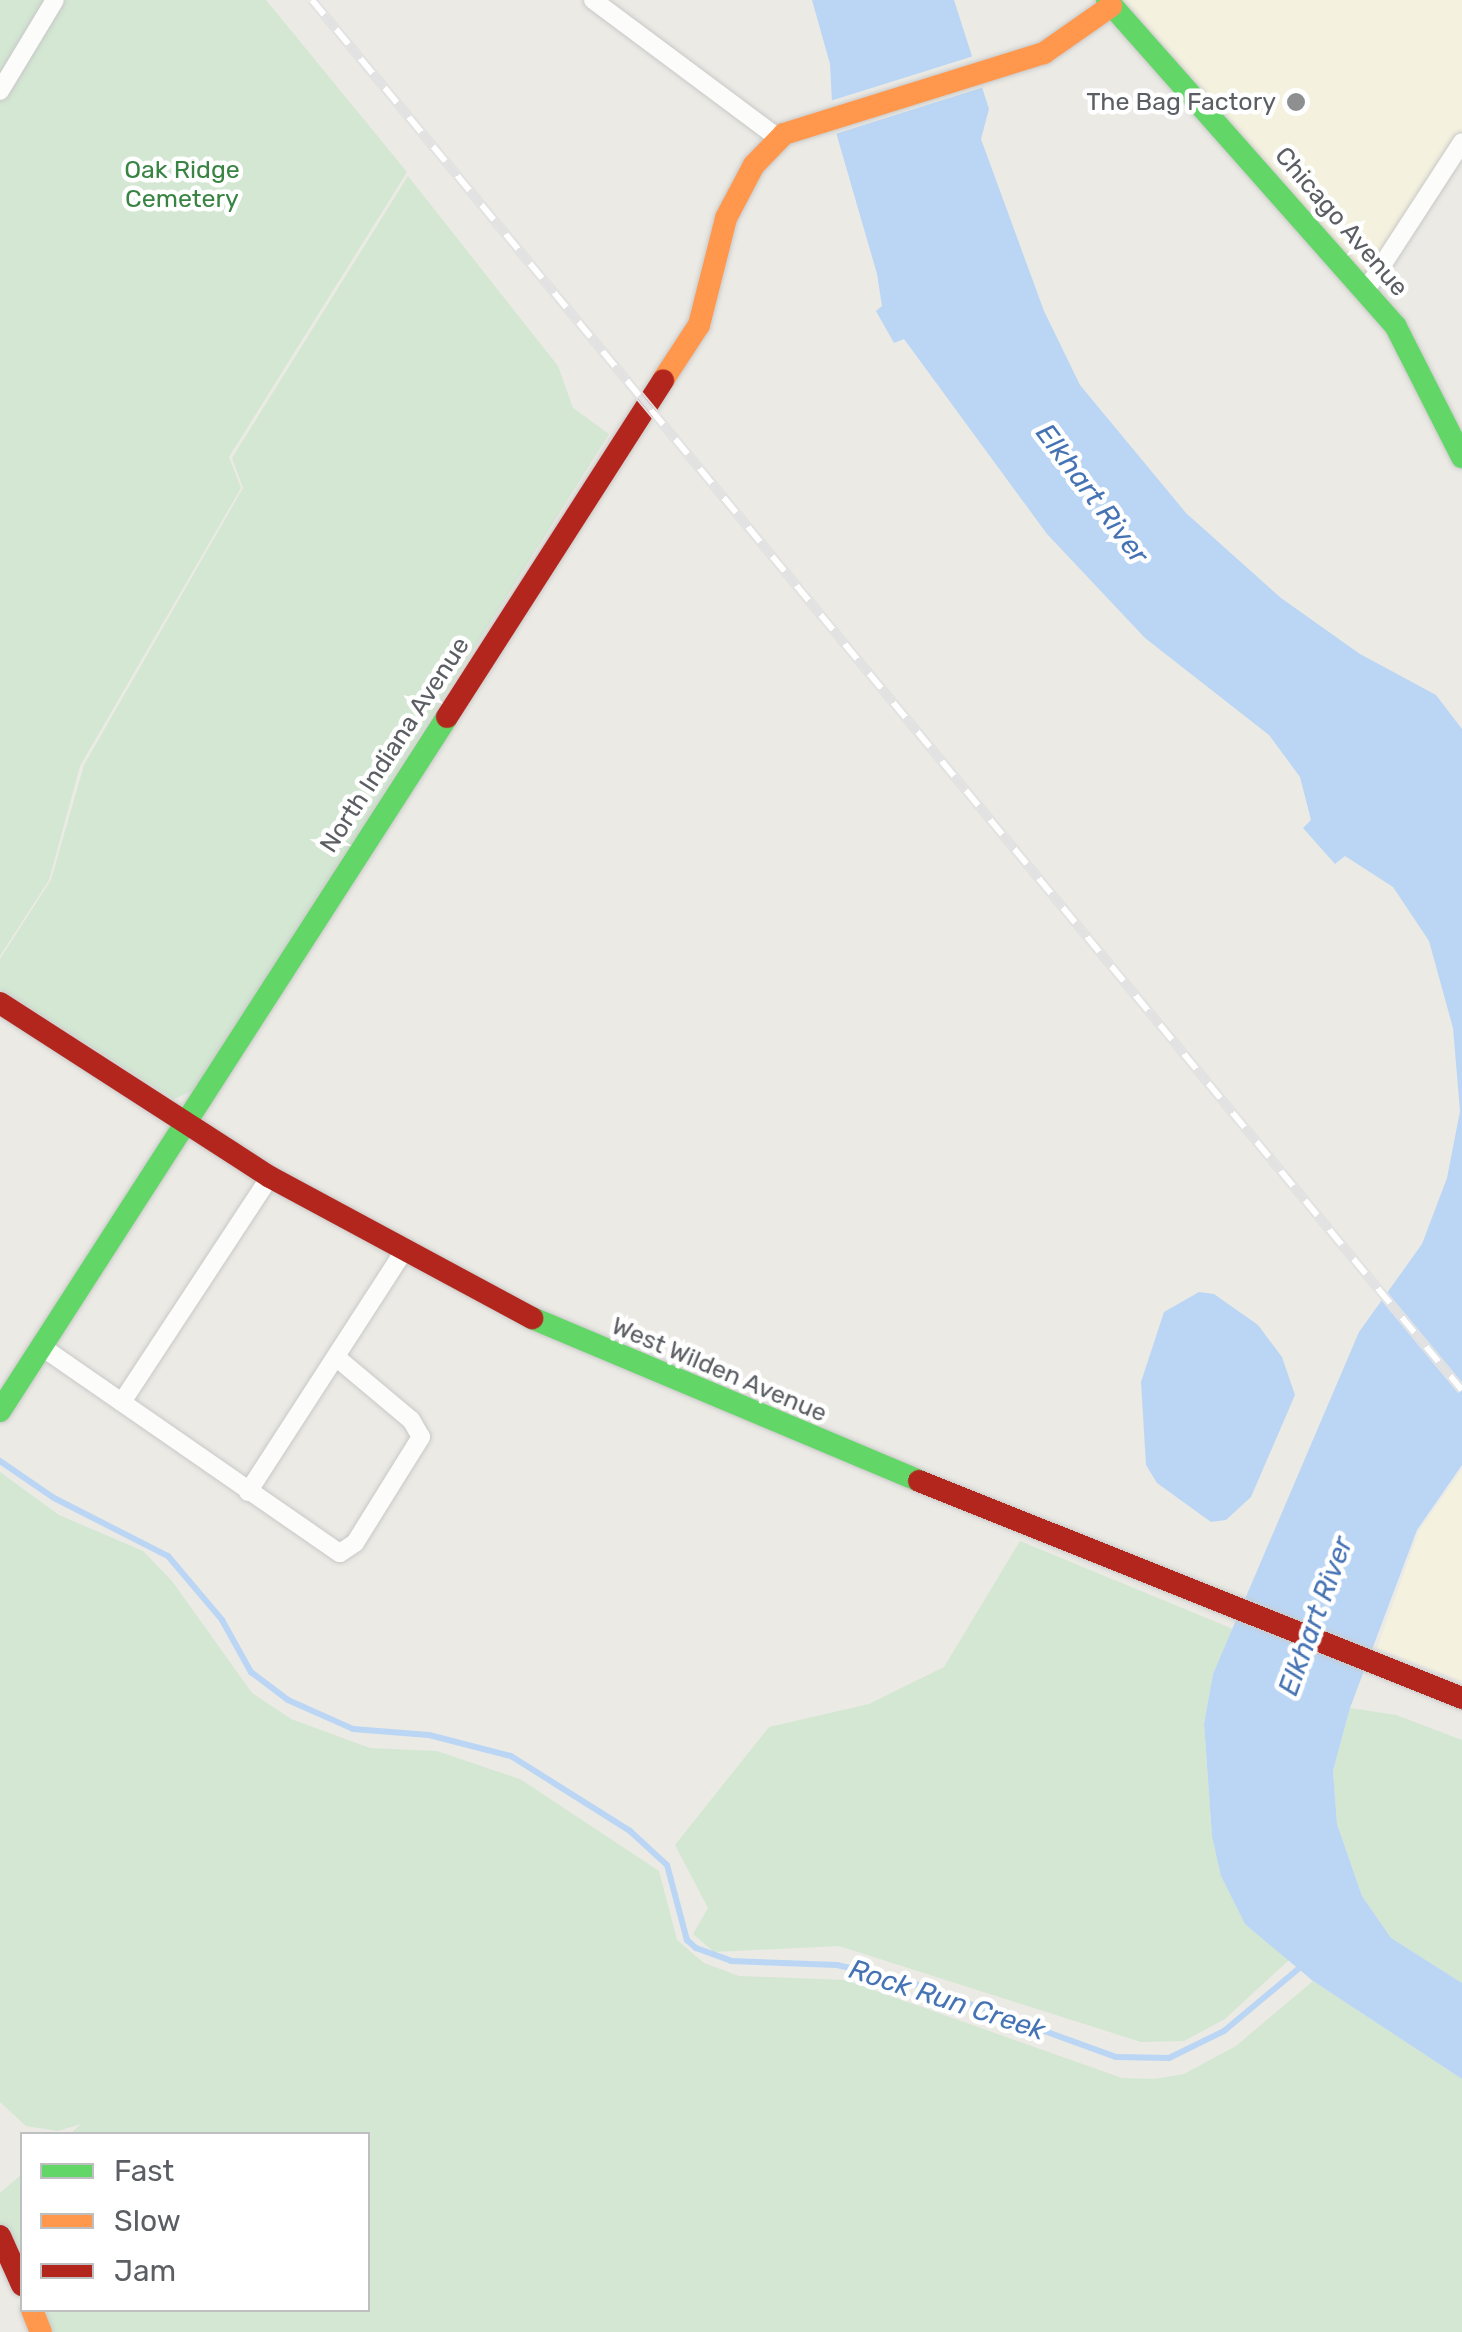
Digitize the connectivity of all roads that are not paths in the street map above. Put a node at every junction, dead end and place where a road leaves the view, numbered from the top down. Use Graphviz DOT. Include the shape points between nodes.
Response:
graph roads {
  1 [pos="55,0"];
  2 [pos="594,0"];
  3 [pos="1109,3"];
  4 [pos="0,90"];
  5 [pos="777,138"];
  6 [pos="1462,142"];
  7 [pos="1366,290"];
  8 [pos="1462,457"];
  9 [pos="0,1003"];
  10 [pos="186,1122"];
  11 [pos="270,1177"];
  12 [pos="402,1254"];
  13 [pos="42,1347"];
  14 [pos="336,1357"];
  15 [pos="122,1402"];
  16 [pos="0,1411"];
  17 [pos="248,1492"];
  18 [pos="1462,1698"];
  19 [pos="0,2236"];
  20 [pos="20,2281"];
  1 -- 4 [label="street"];
  2 -- 5 [label="street"];
  3 -- 5 [label="street" via="1060,46"];
  3 -- 7 [label="street, Chicago Avenue"];
  5 -- 10 [label="street, North Indiana Avenue" via="736,194 700,325"];
  6 -- 7 [label="street"];
  7 -- 8 [label="street, Chicago Avenue" via="1420,367"];
  9 -- 10 [label="street, West Wilden Avenue"];
  10 -- 11 [label="street, West Wilden Avenue"];
  10 -- 13 [label="street, North Indiana Avenue"];
  11 -- 12 [label="street, West Wilden Avenue"];
  11 -- 15 [label="street"];
  12 -- 14 [label="street"];
  12 -- 18 [label="street, West Wilden Avenue" via="621,1360"];
  13 -- 15 [label="street"];
  13 -- 16 [label="street, North Indiana Avenue"];
  14 -- 17 [label="street"];
  14 -- 17 [label="street" via="411,1420 421,1437 416,1452 355,1543 340,1553"];
  15 -- 17 [label="street"];
  19 -- 20 [label="street"];
}
